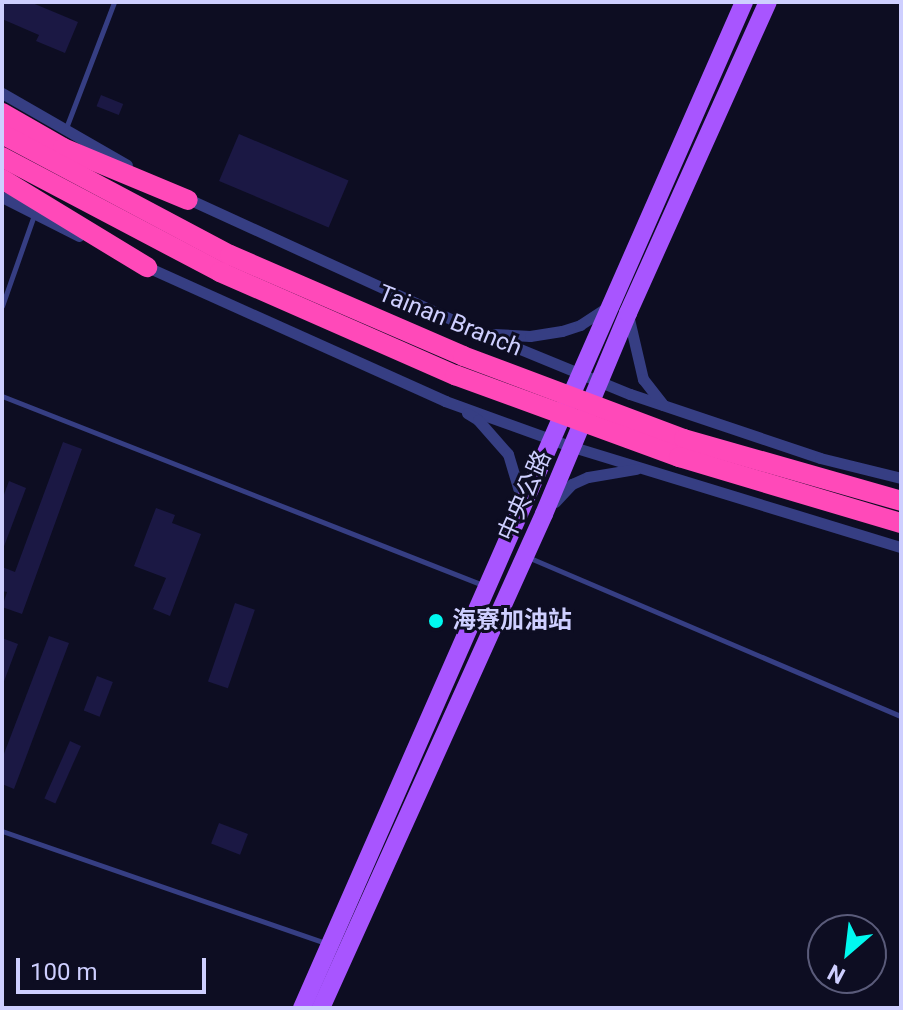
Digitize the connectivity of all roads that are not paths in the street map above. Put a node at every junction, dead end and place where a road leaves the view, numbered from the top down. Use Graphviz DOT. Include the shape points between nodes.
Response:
graph roads {
  1 [pos="114,2"];
  2 [pos="744,2"];
  3 [pos="768,2"];
  4 [pos="2,93"];
  5 [pos="2,113"];
  6 [pos="65,131"];
  7 [pos="2,134"];
  8 [pos="2,157"];
  9 [pos="2,179"];
  10 [pos="2,197"];
  11 [pos="188,200"];
  12 [pos="34,215"];
  13 [pos="147,267"];
  14 [pos="610,305"];
  15 [pos="2,306"];
  16 [pos="628,313"];
  17 [pos="481,333"];
  18 [pos="579,373"];
  19 [pos="600,382"];
  20 [pos="2,396"];
  21 [pos="445,401"];
  22 [pos="663,405"];
  23 [pos="550,439"];
  24 [pos="573,447"];
  25 [pos="645,469"];
  26 [pos="901,478"];
  27 [pos="901,501"];
  28 [pos="524,505"];
  29 [pos="544,514"];
  30 [pos="901,523"];
  31 [pos="901,547"];
  32 [pos="525,556"];
  33 [pos="488,587"];
  34 [pos="901,716"];
  35 [pos="2,831"];
  36 [pos="330,945"];
  37 [pos="302,1008"];
  38 [pos="321,1008"];
  1 -- 6 [label="lane"];
  2 -- 14 [label="main road, 中央公路"];
  3 -- 16 [label="main road, 中央公路"];
  4 -- 6 [label="street"];
  5 -- 11 [label="highway" via="63,148"];
  6 -- 11 [label="street"];
  7 -- 27 [label="highway, Tainan Branch" via="230,255 463,356 684,439"];
  8 -- 30 [label="highway, Tainan Branch" via="220,272 455,375 679,457"];
  9 -- 13 [label="highway"];
  10 -- 12 [label="street"];
  11 -- 17 [label="street"];
  12 -- 13 [label="street"];
  12 -- 15 [label="lane"];
  13 -- 21 [label="street"];
  14 -- 17 [label="street" via="562,331 530,336"];
  14 -- 18 [label="main road, 中央公路"];
  16 -- 19 [label="main road, 中央公路"];
  16 -- 22 [label="street" via="643,379"];
  17 -- 18 [label="street"];
  18 -- 19 [label="street"];
  18 -- 23 [label="main road, 中央公路"];
  19 -- 22 [label="street"];
  19 -- 24 [label="main road, 中央公路"];
  20 -- 33 [label="lane"];
  21 -- 23 [label="street"];
  21 -- 28 [label="street" via="478,420 508,454"];
  22 -- 26 [label="street" via="820,458"];
  23 -- 24 [label="street"];
  23 -- 28 [label="main road, 中央公路"];
  24 -- 25 [label="street"];
  24 -- 29 [label="main road, 中央公路"];
  25 -- 29 [label="street" via="572,484"];
  25 -- 31 [label="street"];
  28 -- 33 [label="main road, 中央公路"];
  29 -- 32 [label="main road, 中央公路"];
  32 -- 34 [label="lane"];
  32 -- 38 [label="main road, 中央公路"];
  33 -- 36 [label="main road, 中央公路"];
  35 -- 36 [label="lane"];
  36 -- 37 [label="main road, 中央公路"];
}
